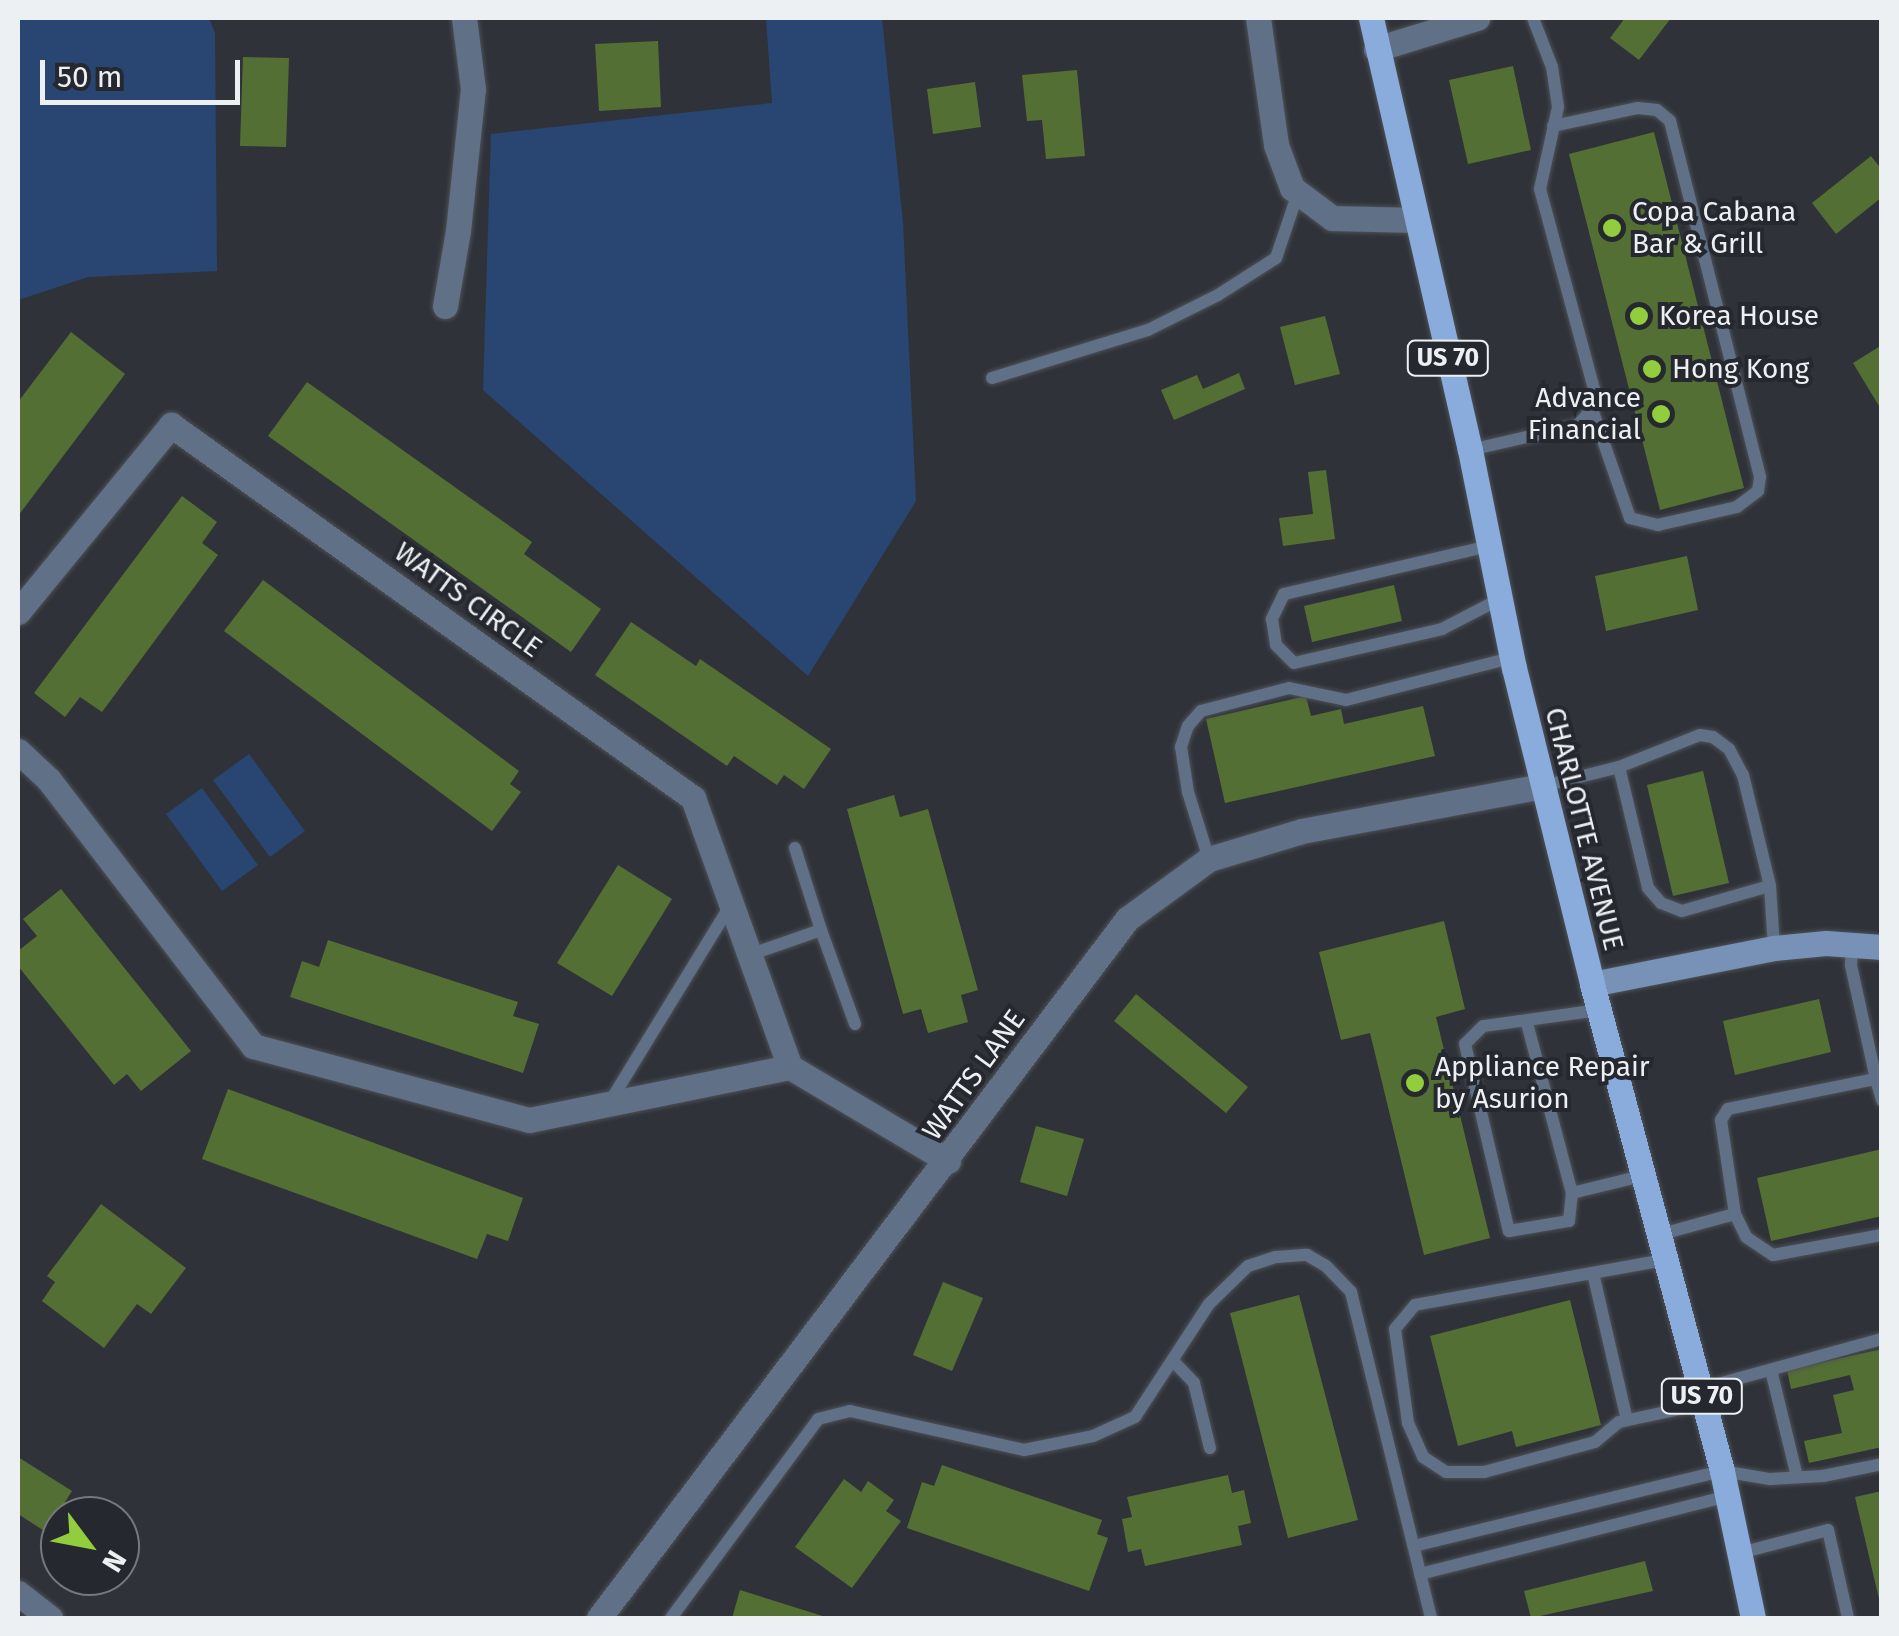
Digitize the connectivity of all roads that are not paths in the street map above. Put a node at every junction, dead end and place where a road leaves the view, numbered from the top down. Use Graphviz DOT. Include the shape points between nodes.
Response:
graph roads {
  1 [pos="464,18"];
  2 [pos="1258,18"];
  3 [pos="1370,18"];
  4 [pos="1477,18"];
  5 [pos="1533,18"];
  6 [pos="1376,49"];
  7 [pos="1553,126"];
  8 [pos="1298,192"];
  9 [pos="1416,220"];
  10 [pos="445,306"];
  11 [pos="992,378"];
  12 [pos="1592,409"];
  13 [pos="1470,450"];
  14 [pos="1489,546"];
  15 [pos="1500,599"];
  16 [pos="18,612"];
  17 [pos="1512,658"];
  18 [pos="18,751"];
  19 [pos="1619,767"];
  20 [pos="1544,786"];
  21 [pos="795,848"];
  22 [pos="1209,860"];
  23 [pos="1770,886"];
  24 [pos="733,902"];
  25 [pos="822,930"];
  26 [pos="1852,944"];
  27 [pos="1882,946"];
  28 [pos="1774,948"];
  29 [pos="752,954"];
  30 [pos="1592,984"];
  31 [pos="1599,1010"];
  32 [pos="1527,1023"];
  33 [pos="855,1024"];
  34 [pos="790,1067"];
  35 [pos="1876,1079"];
  36 [pos="1882,1100"];
  37 [pos="607,1107"];
  38 [pos="948,1161"];
  39 [pos="1642,1176"];
  40 [pos="1572,1192"];
  41 [pos="1735,1214"];
  42 [pos="1882,1235"];
  43 [pos="1661,1247"];
  44 [pos="1593,1272"];
  45 [pos="1882,1340"];
  46 [pos="1174,1362"];
  47 [pos="1771,1370"];
  48 [pos="1702,1396"];
  49 [pos="1627,1420"];
  50 [pos="1210,1448"];
  51 [pos="1882,1464"];
  52 [pos="1797,1477"];
  53 [pos="1725,1484"];
  54 [pos="1414,1546"];
  55 [pos="1740,1552"];
  56 [pos="1420,1574"];
  57 [pos="18,1592"];
  58 [pos="50,1618"];
  59 [pos="599,1618"];
  60 [pos="672,1618"];
  61 [pos="1430,1618"];
  62 [pos="1753,1618"];
  63 [pos="1848,1618"];
  1 -- 10 [label="street" via="474,88"];
  2 -- 8 [label="street" via="1276,145"];
  3 -- 6 [label="main road, US 70"];
  4 -- 6 [label="street"];
  5 -- 7 [label="lane" via="1552,67 1558,107"];
  6 -- 9 [label="main road, CHARLOTTE AVENUE / US 70"];
  7 -- 12 [label="lane" via="1540,189 1594,389"];
  7 -- 12 [label="lane" via="1638,108 1658,110 1670,120 1760,477 1758,491 1738,507 1658,525 1630,518"];
  8 -- 9 [label="street" via="1332,218"];
  8 -- 11 [label="lane" via="1276,258 1218,295 1148,330"];
  9 -- 13 [label="main road, CHARLOTTE AVENUE / US 70"];
  12 -- 13 [label="lane" via="1578,424"];
  13 -- 14 [label="main road, CHARLOTTE AVENUE / US 70"];
  14 -- 15 [label="main road, CHARLOTTE AVENUE / US 70"];
  14 -- 15 [label="lane" via="1284,594 1272,618 1276,645 1294,663 1442,629"];
  15 -- 17 [label="main road, CHARLOTTE AVENUE / US 70"];
  16 -- 24 [label="street, WATTS CIRCLE" via="172,425 694,798"];
  17 -- 20 [label="main road, CHARLOTTE AVENUE / US 70"];
  17 -- 22 [label="lane" via="1346,700 1290,688 1201,712 1181,747"];
  18 -- 37 [label="street" via="49,780 253,1046 529,1120"];
  19 -- 20 [label="lane"];
  19 -- 23 [label="lane" via="1648,888 1661,903 1682,911"];
  19 -- 23 [label="lane" via="1700,736 1729,749 1744,775"];
  20 -- 22 [label="street, WATTS LANE" via="1302,830"];
  20 -- 30 [label="main road, CHARLOTTE AVENUE / US 70"];
  21 -- 25 [label="lane"];
  22 -- 38 [label="street, WATTS LANE" via="1127,919"];
  23 -- 28 [label="lane"];
  24 -- 29 [label="street, WATTS CIRCLE"];
  24 -- 37 [label="lane"];
  25 -- 29 [label="lane"];
  25 -- 33 [label="lane"];
  26 -- 27 [label="street"];
  26 -- 28 [label="street"];
  26 -- 35 [label="lane"];
  28 -- 30 [label="street"];
  29 -- 34 [label="street, WATTS CIRCLE"];
  30 -- 31 [label="main road, CHARLOTTE AVENUE / US 70"];
  31 -- 32 [label="lane"];
  31 -- 39 [label="main road, CHARLOTTE AVENUE / US 70"];
  32 -- 40 [label="lane"];
  32 -- 40 [label="lane" via="1483,1026 1465,1044 1509,1231 1570,1221"];
  34 -- 37 [label="street"];
  34 -- 38 [label="street"];
  35 -- 36 [label="lane"];
  35 -- 41 [label="lane" via="1728,1109 1721,1120"];
  38 -- 59 [label="street, WATTS LANE"];
  39 -- 40 [label="lane"];
  39 -- 43 [label="main road, CHARLOTTE AVENUE / US 70"];
  41 -- 42 [label="lane" via="1756,1248 1773,1255"];
  41 -- 43 [label="lane"];
  43 -- 44 [label="lane"];
  43 -- 48 [label="main road, CHARLOTTE AVENUE / US 70"];
  44 -- 49 [label="lane"];
  44 -- 49 [label="lane" via="1415,1305 1395,1329 1408,1423 1423,1457 1446,1472 1484,1472 1595,1442"];
  45 -- 47 [label="lane"];
  46 -- 50 [label="lane" via="1194,1382"];
  46 -- 54 [label="lane" via="1209,1304 1248,1266 1307,1256 1326,1266 1351,1292"];
  46 -- 60 [label="lane" via="1134,1417 1092,1436 1024,1450 850,1411 818,1418"];
  47 -- 48 [label="lane"];
  47 -- 52 [label="lane"];
  48 -- 49 [label="lane"];
  48 -- 53 [label="main road, CHARLOTTE AVENUE / US 70"];
  51 -- 52 [label="lane"];
  52 -- 53 [label="lane"];
  53 -- 54 [label="lane"];
  53 -- 55 [label="main road, CHARLOTTE AVENUE / US 70"];
  53 -- 56 [label="lane"];
  54 -- 56 [label="lane"];
  55 -- 62 [label="main road, CHARLOTTE AVENUE / US 70"];
  55 -- 63 [label="lane" via="1828,1530"];
  56 -- 61 [label="lane"];
  57 -- 58 [label="street"];
}
